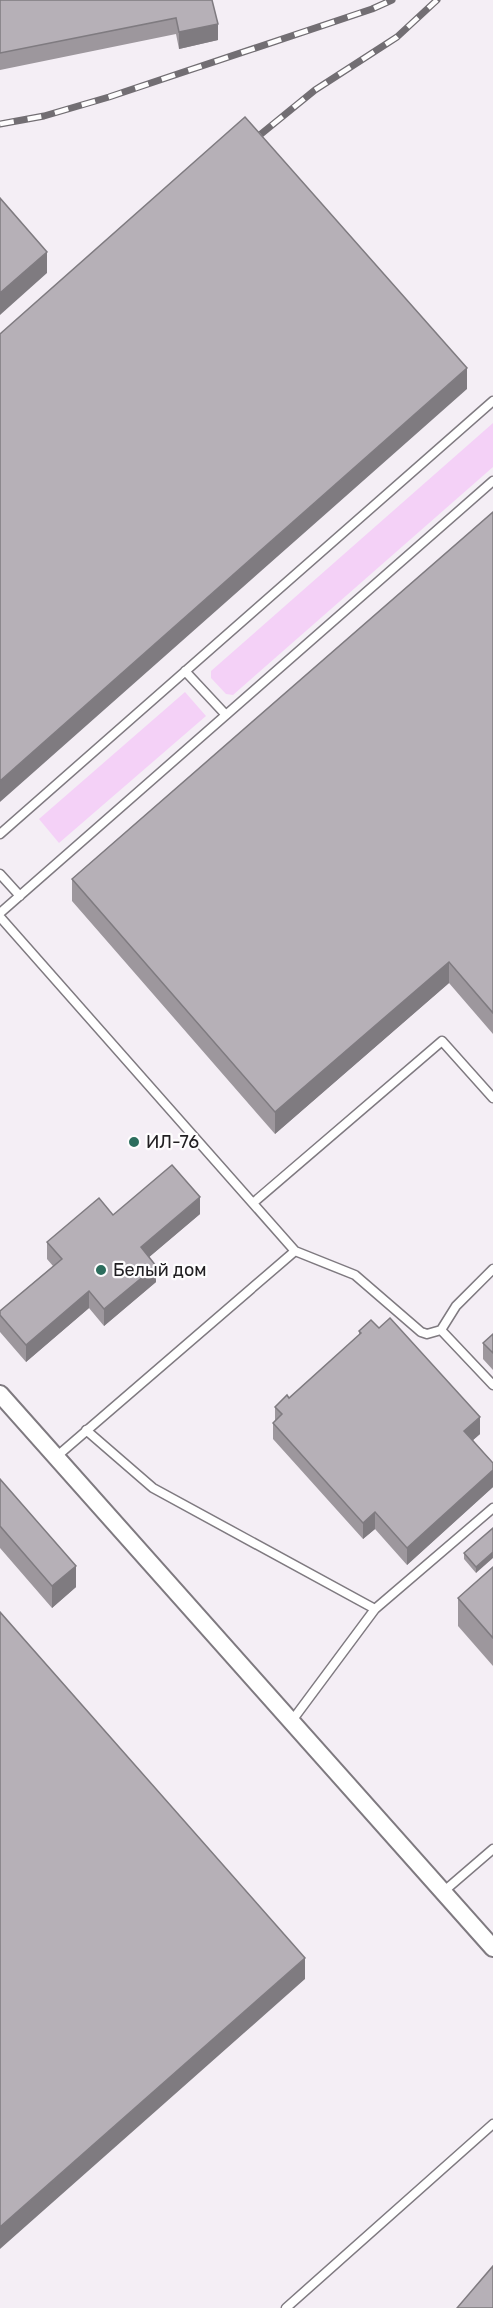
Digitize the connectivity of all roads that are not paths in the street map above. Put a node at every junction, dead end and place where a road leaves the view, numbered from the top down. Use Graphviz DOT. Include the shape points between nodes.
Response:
graph roads {
  1 [pos="493,401"];
  2 [pos="493,481"];
  3 [pos="185,671"];
  4 [pos="226,716"];
  5 [pos="0,834"];
  6 [pos="0,874"];
  7 [pos="20,896"];
  8 [pos="0,915"];
  9 [pos="493,1098"];
  10 [pos="253,1203"];
  11 [pos="294,1251"];
  12 [pos="493,1269"];
  13 [pos="441,1330"];
  14 [pos="493,1385"];
  15 [pos="0,1394"];
  16 [pos="86,1430"];
  17 [pos="56,1457"];
  18 [pos="493,1508"];
  19 [pos="375,1609"];
  20 [pos="291,1722"];
  21 [pos="493,1849"];
  22 [pos="443,1892"];
  23 [pos="493,1948"];
  24 [pos="493,2124"];
  25 [pos="286,2308"];
  1 -- 3 [label="lane"];
  2 -- 4 [label="lane"];
  3 -- 4 [label="lane"];
  3 -- 5 [label="lane"];
  4 -- 7 [label="lane"];
  6 -- 7 [label="lane"];
  7 -- 8 [label="lane"];
  8 -- 10 [label="lane"];
  9 -- 10 [label="lane" via="442,1041"];
  10 -- 11 [label="lane"];
  11 -- 13 [label="lane" via="355,1275 421,1332"];
  11 -- 16 [label="lane"];
  12 -- 13 [label="lane" via="456,1306"];
  13 -- 14 [label="lane"];
  15 -- 17 [label="street"];
  16 -- 17 [label="lane"];
  16 -- 19 [label="lane" via="153,1488"];
  17 -- 20 [label="street"];
  18 -- 19 [label="lane"];
  19 -- 20 [label="lane"];
  20 -- 22 [label="street"];
  21 -- 22 [label="lane"];
  22 -- 23 [label="street"];
  24 -- 25 [label="lane"];
}
